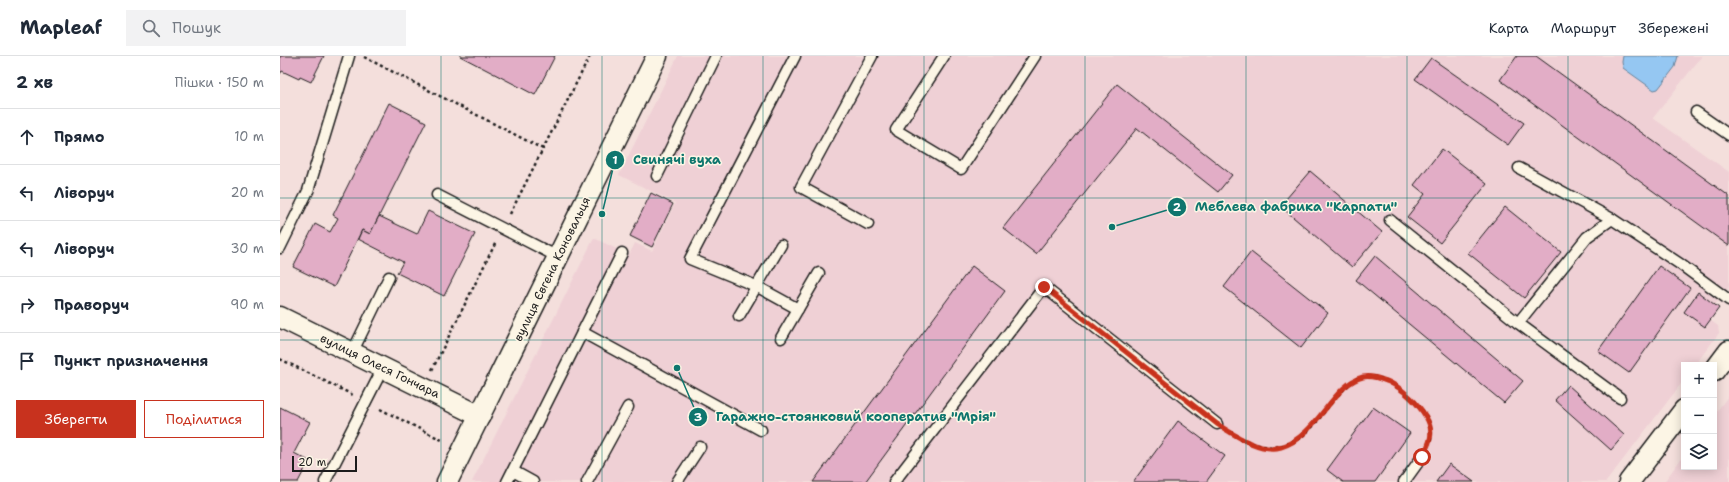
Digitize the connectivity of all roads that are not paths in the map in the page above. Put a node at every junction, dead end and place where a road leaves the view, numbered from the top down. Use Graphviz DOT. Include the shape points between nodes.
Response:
graph roads {
  1 [pos="349,56"];
  2 [pos="658,56"];
  3 [pos="716,56"];
  4 [pos="795,56"];
  5 [pos="872,56"];
  6 [pos="944,56"];
  7 [pos="1035,56"];
  8 [pos="1696,112"];
  9 [pos="1729,135"];
  10 [pos="1519,168"];
  11 [pos="657,176"];
  12 [pos="437,194"];
  13 [pos="1612,219"];
  14 [pos="1390,220"];
  15 [pos="868,224"];
  16 [pos="781,246"];
  17 [pos="280,248"];
  18 [pos="622,253"];
  19 [pos="558,257"];
  20 [pos="820,273"];
  21 [pos="390,277"];
  22 [pos="756,286"];
  23 [pos="1729,300"];
  24 [pos="798,309"];
  25 [pos="739,316"];
  26 [pos="280,317"];
  27 [pos="1518,323"];
  28 [pos="582,332"];
  29 [pos="781,338"];
  30 [pos="1729,351"];
  31 [pos="352,352"];
  32 [pos="1717,367"];
  33 [pos="383,368"];
  34 [pos="1620,398"];
  35 [pos="628,407"];
  36 [pos="1681,414"];
  37 [pos="480,416"];
  38 [pos="1217,424"];
  39 [pos="761,430"];
  40 [pos="700,447"];
  41 [pos="1422,457"];
  42 [pos="513,471"];
  43 [pos="325,482"];
  44 [pos="447,482"];
  45 [pos="507,482"];
  46 [pos="533,482"];
  47 [pos="587,482"];
  48 [pos="677,482"];
  49 [pos="894,482"];
  50 [pos="1404,482"];
  51 [pos="1629,482"];
  1 -- 17 [label="lane" via="308,191"];
  2 -- 19 [label="street, вулиця Євгена Коновальця"];
  3 -- 11 [label="lane"];
  4 -- 22 [label="lane" via="690,259"];
  5 -- 15 [label="lane" via="801,187"];
  6 -- 7 [label="lane" via="896,130 961,169"];
  8 -- 9 [label="lane"];
  10 -- 13 [label="lane"];
  12 -- 19 [label="lane"];
  13 -- 23 [label="lane"];
  13 -- 27 [label="lane" via="1587,236"];
  14 -- 27 [label="lane"];
  16 -- 22 [label="lane"];
  18 -- 28 [label="lane"];
  19 -- 37 [label="street, вулиця Євгена Коновальця"];
  20 -- 24 [label="lane"];
  21 -- 31 [label="lane"];
  22 -- 24 [label="lane"];
  22 -- 25 [label="lane"];
  24 -- 29 [label="lane"];
  26 -- 31 [label="street, вулиця Олеся Гончара"];
  27 -- 34 [label="lane"];
  28 -- 39 [label="lane"];
  28 -- 42 [label="lane"];
  30 -- 32 [label="street"];
  31 -- 33 [label="street, вулиця Олеся Гончара"];
  33 -- 37 [label="street, вулиця Олеся Гончара"];
  33 -- 43 [label="lane"];
  35 -- 47 [label="lane"];
  36 -- 51 [label="street"];
  37 -- 44 [label="street, вулиця Євгена Коновальця"];
  38 -- 49 [label="lane" via="1044,287"];
  40 -- 48 [label="lane"];
  41 -- 50 [label="lane"];
  42 -- 45 [label="lane"];
  42 -- 46 [label="lane"];
}
